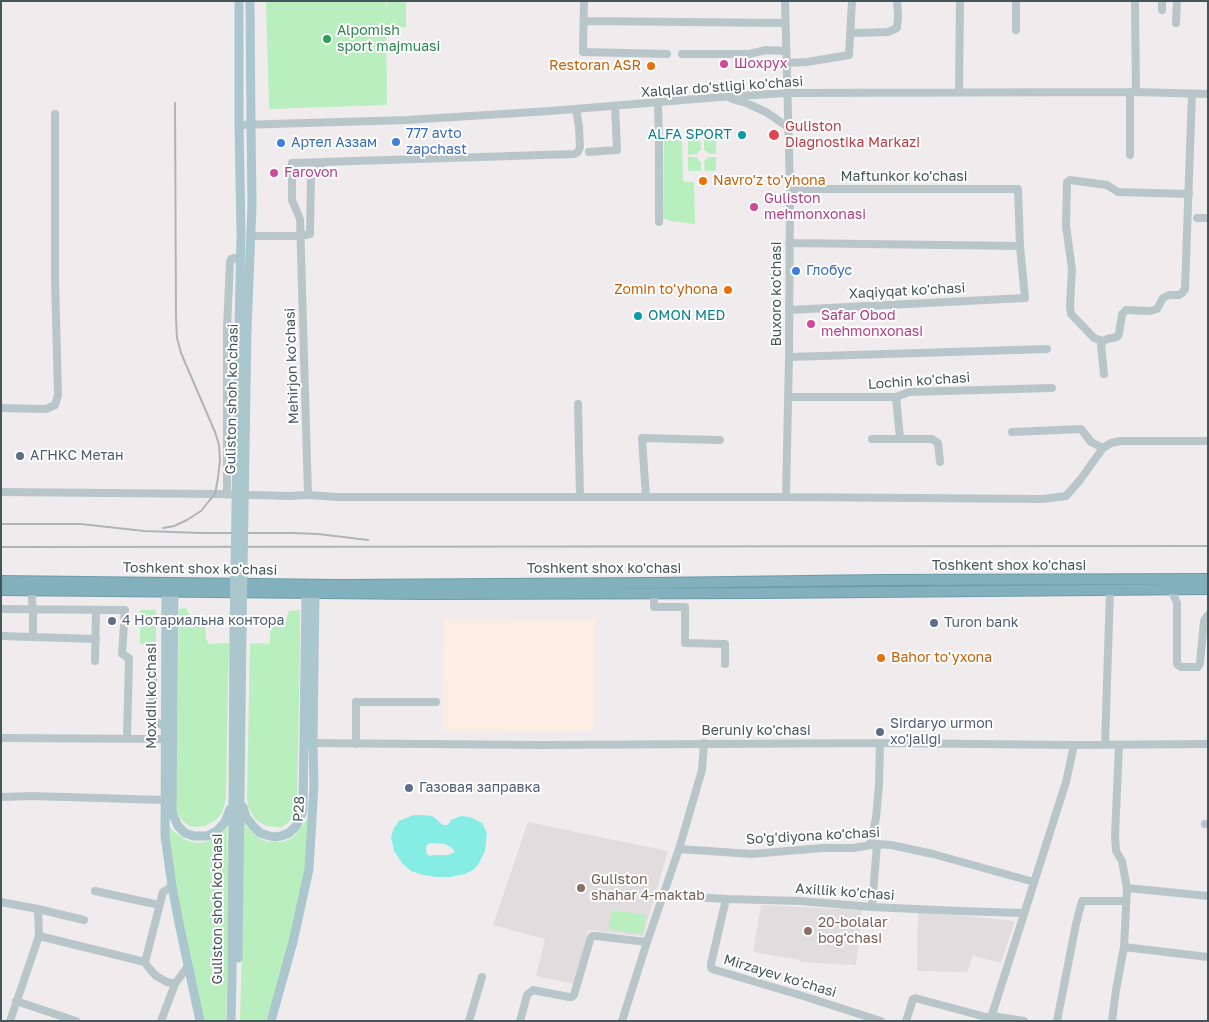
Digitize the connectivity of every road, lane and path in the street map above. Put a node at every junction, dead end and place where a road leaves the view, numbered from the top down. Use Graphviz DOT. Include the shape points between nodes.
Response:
graph roads {
  1 [pos="239,1"];
  2 [pos="250,1"];
  3 [pos="584,1"];
  4 [pos="785,1"];
  5 [pos="852,1"];
  6 [pos="897,1"];
  7 [pos="960,1"];
  8 [pos="1016,1"];
  9 [pos="1134,1"];
  10 [pos="1162,1"];
  11 [pos="1177,1"];
  12 [pos="1162,10"];
  13 [pos="584,21"];
  14 [pos="785,23"];
  15 [pos="1176,23"];
  16 [pos="1016,30"];
  17 [pos="851,33"];
  18 [pos="786,51"];
  19 [pos="667,54"];
  20 [pos="682,54"];
  21 [pos="786,63"];
  22 [pos="1133,92"];
  23 [pos="959,93"];
  24 [pos="787,94"];
  25 [pos="1192,94"];
  26 [pos="1208,94"];
  27 [pos="725,97"];
  28 [pos="658,103"];
  29 [pos="615,106"];
  30 [pos="576,110"];
  31 [pos="55,114"];
  32 [pos="250,124"];
  33 [pos="239,125"];
  34 [pos="788,127"];
  35 [pos="589,152"];
  36 [pos="1130,154"];
  37 [pos="324,162"];
  38 [pos="790,189"];
  39 [pos="1188,194"];
  40 [pos="1197,218"];
  41 [pos="1208,218"];
  42 [pos="659,222"];
  43 [pos="251,236"];
  44 [pos="300,236"];
  45 [pos="789,243"];
  46 [pos="1020,246"];
  47 [pos="241,263"];
  48 [pos="789,310"];
  49 [pos="243,329"];
  50 [pos="1103,341"];
  51 [pos="1048,349"];
  52 [pos="789,357"];
  53 [pos="1104,374"];
  54 [pos="1052,388"];
  55 [pos="788,397"];
  56 [pos="896,397"];
  57 [pos="578,404"];
  58 [pos="1,408"];
  59 [pos="1012,432"];
  60 [pos="872,438"];
  61 [pos="900,438"];
  62 [pos="720,440"];
  63 [pos="1208,441"];
  64 [pos="1103,448"];
  65 [pos="940,462"];
  66 [pos="1,492"];
  67 [pos="227,494"];
  68 [pos="308,495"];
  69 [pos="580,497"];
  70 [pos="646,497"];
  71 [pos="786,497"];
  72 [pos="1208,579"];
  73 [pos="1,581"];
  74 [pos="17,586"];
  75 [pos="170,587"];
  76 [pos="453,588"];
  77 [pos="1171,589"];
  78 [pos="1208,589"];
  79 [pos="1,590"];
  80 [pos="31,590"];
  81 [pos="1110,590"];
  82 [pos="310,593"];
  83 [pos="654,593"];
  84 [pos="1,609"];
  85 [pos="33,610"];
  86 [pos="96,610"];
  87 [pos="1208,615"];
  88 [pos="1,636"];
  89 [pos="32,637"];
  90 [pos="96,639"];
  91 [pos="153,660"];
  92 [pos="95,661"];
  93 [pos="725,664"];
  94 [pos="166,688"];
  95 [pos="153,690"];
  96 [pos="436,702"];
  97 [pos="165,727"];
  98 [pos="1,738"];
  99 [pos="127,738"];
  100 [pos="165,739"];
  101 [pos="308,743"];
  102 [pos="880,743"];
  103 [pos="356,744"];
  104 [pos="704,744"];
  105 [pos="1208,744"];
  106 [pos="1074,745"];
  107 [pos="1105,745"];
  108 [pos="1119,745"];
  109 [pos="1,797"];
  110 [pos="237,797"];
  111 [pos="164,800"];
  112 [pos="873,844"];
  113 [pos="679,849"];
  114 [pos="1034,882"];
  115 [pos="172,886"];
  116 [pos="1127,888"];
  117 [pos="95,891"];
  118 [pos="663,895"];
  119 [pos="1208,896"];
  120 [pos="726,899"];
  121 [pos="1126,901"];
  122 [pos="1,902"];
  123 [pos="160,905"];
  124 [pos="872,906"];
  125 [pos="38,909"];
  126 [pos="1024,913"];
  127 [pos="84,920"];
  128 [pos="39,936"];
  129 [pos="647,942"];
  130 [pos="1124,947"];
  131 [pos="1208,957"];
  132 [pos="145,962"];
  133 [pos="188,966"];
  134 [pos="482,977"];
  135 [pos="175,984"];
  136 [pos="16,1000"];
  137 [pos="991,1018"];
  138 [pos="10,1021"];
  139 [pos="76,1021"];
  140 [pos="161,1021"];
  141 [pos="200,1021"];
  142 [pos="231,1021"];
  143 [pos="236,1021"];
  144 [pos="271,1021"];
  145 [pos="469,1021"];
  146 [pos="520,1021"];
  147 [pos="622,1021"];
  148 [pos="881,1021"];
  149 [pos="906,1021"];
  150 [pos="1024,1021"];
  151 [pos="1057,1021"];
  152 [pos="1112,1021"];
  1 -- 33 [label="main road, Guliston shoh ko'chasi"];
  2 -- 32 [label="main road, Guliston shoh ko'chasi"];
  3 -- 13 [label="street"];
  4 -- 14 [label="street, Buxoro ko'chasi"];
  5 -- 17 [label="street"];
  6 -- 17 [label="street" via="897,28 888,32"];
  7 -- 23 [label="street"];
  8 -- 16 [label="street"];
  9 -- 22 [label="street"];
  10 -- 12 [label="street"];
  11 -- 15 [label="street"];
  13 -- 14 [label="street"];
  13 -- 19 [label="street" via="583,52"];
  14 -- 18 [label="street, Buxoro ko'chasi"];
  17 -- 21 [label="street" via="849,55"];
  18 -- 20 [label="street"];
  18 -- 21 [label="street, Buxoro ko'chasi"];
  21 -- 24 [label="street, Buxoro ko'chasi"];
  22 -- 23 [label="street, Xalqlar do'stligi ko'chasi"];
  22 -- 25 [label="street, Xalqlar do'stligi ko'chasi"];
  22 -- 36 [label="street"];
  23 -- 24 [label="street, Xalqlar do'stligi ko'chasi"];
  24 -- 27 [label="street, Xalqlar do'stligi ko'chasi"];
  24 -- 34 [label="street, Buxoro ko'chasi"];
  25 -- 26 [label="street, Xalqlar do'stligi ko'chasi"];
  25 -- 39 [label="street"];
  27 -- 28 [label="street, Xalqlar do'stligi ko'chasi"];
  27 -- 34 [label="street" via="766,112"];
  28 -- 29 [label="street, Xalqlar do'stligi ko'chasi"];
  28 -- 42 [label="street"];
  29 -- 30 [label="street, Xalqlar do'stligi ko'chasi"];
  29 -- 35 [label="street" via="617,150"];
  30 -- 32 [label="street, Xalqlar do'stligi ko'chasi" via="407,120"];
  30 -- 37 [label="street" via="580,147 574,154"];
  31 -- 58 [label="street" via="58,395 55,405 46,409"];
  32 -- 33 [label="street, Xalqlar do'stligi ko'chasi"];
  32 -- 43 [label="main road, Guliston shoh ko'chasi"];
  33 -- 47 [label="main road, Guliston shoh ko'chasi"];
  34 -- 38 [label="street, Buxoro ko'chasi"];
  37 -- 44 [label="street" via="311,175 310,234"];
  37 -- 44 [label="street, Mehirjon ko'chasi" via="292,163 292,200 300,219"];
  38 -- 45 [label="street, Buxoro ko'chasi"];
  38 -- 46 [label="street, Maftunkor ko'chasi" via="1018,190"];
  39 -- 50 [label="street" via="1182,293 1162,298 1157,309 1126,310 1122,314 1117,337"];
  39 -- 50 [label="street" via="1118,192 1107,185 1067,182 1066,226 1072,269 1070,306 1072,314 1094,338"];
  40 -- 41 [label="street"];
  43 -- 44 [label="street"];
  43 -- 49 [label="main road, Guliston shoh ko'chasi"];
  44 -- 68 [label="street, Mehirjon ko'chasi"];
  45 -- 46 [label="street"];
  45 -- 48 [label="street, Buxoro ko'chasi"];
  46 -- 48 [label="street, Xaqiyqat ko'chasi" via="1025,298"];
  47 -- 49 [label="main road, Guliston shoh ko'chasi"];
  47 -- 67 [label="street" via="238,258 230,262"];
  48 -- 52 [label="street, Buxoro ko'chasi"];
  49 -- 110 [label="main road, Guliston shoh ko'chasi, bridge"];
  50 -- 53 [label="street"];
  51 -- 52 [label="street"];
  52 -- 55 [label="street, Buxoro ko'chasi"];
  54 -- 56 [label="street, Lochin ko'chasi" via="909,392"];
  55 -- 56 [label="street, Lochin ko'chasi"];
  55 -- 71 [label="street, Buxoro ko'chasi"];
  56 -- 61 [label="street"];
  57 -- 69 [label="street"];
  59 -- 64 [label="street" via="1081,429 1091,442"];
  60 -- 61 [label="street"];
  61 -- 65 [label="street" via="932,439 938,443"];
  62 -- 70 [label="street" via="642,438"];
  63 -- 64 [label="street" via="1120,441"];
  64 -- 71 [label="street" via="1066,496 1043,499"];
  66 -- 67 [label="street"];
  67 -- 68 [label="street"];
  68 -- 69 [label="street"];
  69 -- 70 [label="street"];
  70 -- 71 [label="street"];
  72 -- 76 [label="highway, Toshkent shox ko'chasi" via="860,580"];
  73 -- 74 [label="highway, Toshkent shox ko'chasi"];
  74 -- 75 [label="highway, Toshkent shox ko'chasi"];
  74 -- 79 [label="highway, Toshkent shox ko'chasi"];
  74 -- 80 [label="highway, Toshkent shox ko'chasi"];
  75 -- 76 [label="highway, Toshkent shox ko'chasi" via="338,585"];
  75 -- 80 [label="highway, Toshkent shox ko'chasi"];
  75 -- 82 [label="highway, Toshkent shox ko'chasi"];
  75 -- 94 [label="main road, Moxidil ko'chasi"];
  75 -- 110 [label="main road, Guliston shoh ko'chasi" via="174,820 185,833 207,836 218,831 225,822"];
  76 -- 82 [label="highway, Toshkent shox ko'chasi"];
  76 -- 83 [label="highway, Toshkent shox ko'chasi"];
  77 -- 78 [label="highway, Toshkent shox ko'chasi"];
  77 -- 81 [label="highway, Toshkent shox ko'chasi"];
  77 -- 87 [label="street" via="1177,603 1177,664 1181,667 1198,667 1204,620"];
  80 -- 85 [label="street"];
  81 -- 83 [label="highway, Toshkent shox ko'chasi"];
  81 -- 107 [label="street"];
  82 -- 101 [label="main road, Р28"];
  83 -- 93 [label="street" via="654,607 685,607 685,643 725,644"];
  84 -- 85 [label="street"];
  85 -- 86 [label="street"];
  85 -- 89 [label="street"];
  86 -- 90 [label="street"];
  86 -- 99 [label="street" via="125,610 122,654 129,658"];
  88 -- 89 [label="street"];
  89 -- 90 [label="street"];
  90 -- 92 [label="street"];
  91 -- 95 [label="street"];
  94 -- 95 [label="street"];
  94 -- 97 [label="main road, Moxidil ko'chasi"];
  95 -- 97 [label="street" via="153,720"];
  96 -- 103 [label="street" via="356,702"];
  97 -- 100 [label="main road, Moxidil ko'chasi"];
  98 -- 99 [label="street"];
  99 -- 100 [label="street"];
  100 -- 111 [label="main road, Moxidil ko'chasi"];
  101 -- 103 [label="street, Beruniy ko'chasi"];
  101 -- 110 [label="main road, Guliston shoh ko'chasi" via="303,810 296,826 289,832 274,837 260,832 246,817"];
  101 -- 144 [label="main road, Р28" via="314,785 309,869 294,942"];
  102 -- 104 [label="street, Beruniy ko'chasi"];
  102 -- 106 [label="street, Beruniy ko'chasi"];
  102 -- 112 [label="street"];
  103 -- 104 [label="street, Beruniy ko'chasi"];
  104 -- 113 [label="street" via="702,770"];
  105 -- 108 [label="street, Beruniy ko'chasi"];
  106 -- 107 [label="street, Beruniy ko'chasi"];
  106 -- 114 [label="street" via="1066,782"];
  107 -- 108 [label="street, Beruniy ko'chasi"];
  108 -- 116 [label="street" via="1115,836"];
  109 -- 111 [label="street"];
  110 -- 142 [label="main road, Guliston shoh ko'chasi"];
  110 -- 143 [label="main road, Guliston shoh ko'chasi"];
  111 -- 115 [label="main road"];
  112 -- 113 [label="street, So'g'diyona ko'chasi" via="752,854"];
  112 -- 114 [label="street, So'g'diyona ko'chasi" via="933,854"];
  112 -- 124 [label="street"];
  113 -- 118 [label="street"];
  114 -- 126 [label="street"];
  115 -- 123 [label="street" via="163,892"];
  115 -- 133 [label="main road"];
  116 -- 119 [label="street"];
  116 -- 121 [label="street"];
  117 -- 123 [label="street"];
  118 -- 120 [label="street, Axillik ko'chasi"];
  118 -- 129 [label="street"];
  120 -- 124 [label="street, Axillik ko'chasi"];
  120 -- 148 [label="street, Mirzayev ko'chasi" via="712,969"];
  121 -- 130 [label="street"];
  121 -- 151 [label="street" via="1082,901"];
  122 -- 125 [label="street"];
  123 -- 132 [label="street"];
  124 -- 126 [label="street, Axillik ko'chasi"];
  125 -- 127 [label="street"];
  125 -- 128 [label="street"];
  126 -- 137 [label="street"];
  128 -- 132 [label="street"];
  128 -- 136 [label="street"];
  129 -- 146 [label="street" via="592,936 574,995 569,997 532,990 527,995"];
  129 -- 147 [label="street"];
  130 -- 131 [label="street"];
  130 -- 152 [label="street"];
  132 -- 135 [label="street" via="156,976"];
  133 -- 135 [label="street"];
  133 -- 141 [label="main road"];
  134 -- 145 [label="street"];
  135 -- 140 [label="street"];
  136 -- 138 [label="street"];
  136 -- 139 [label="street"];
  137 -- 149 [label="street" via="914,998"];
  137 -- 150 [label="street"];
}
